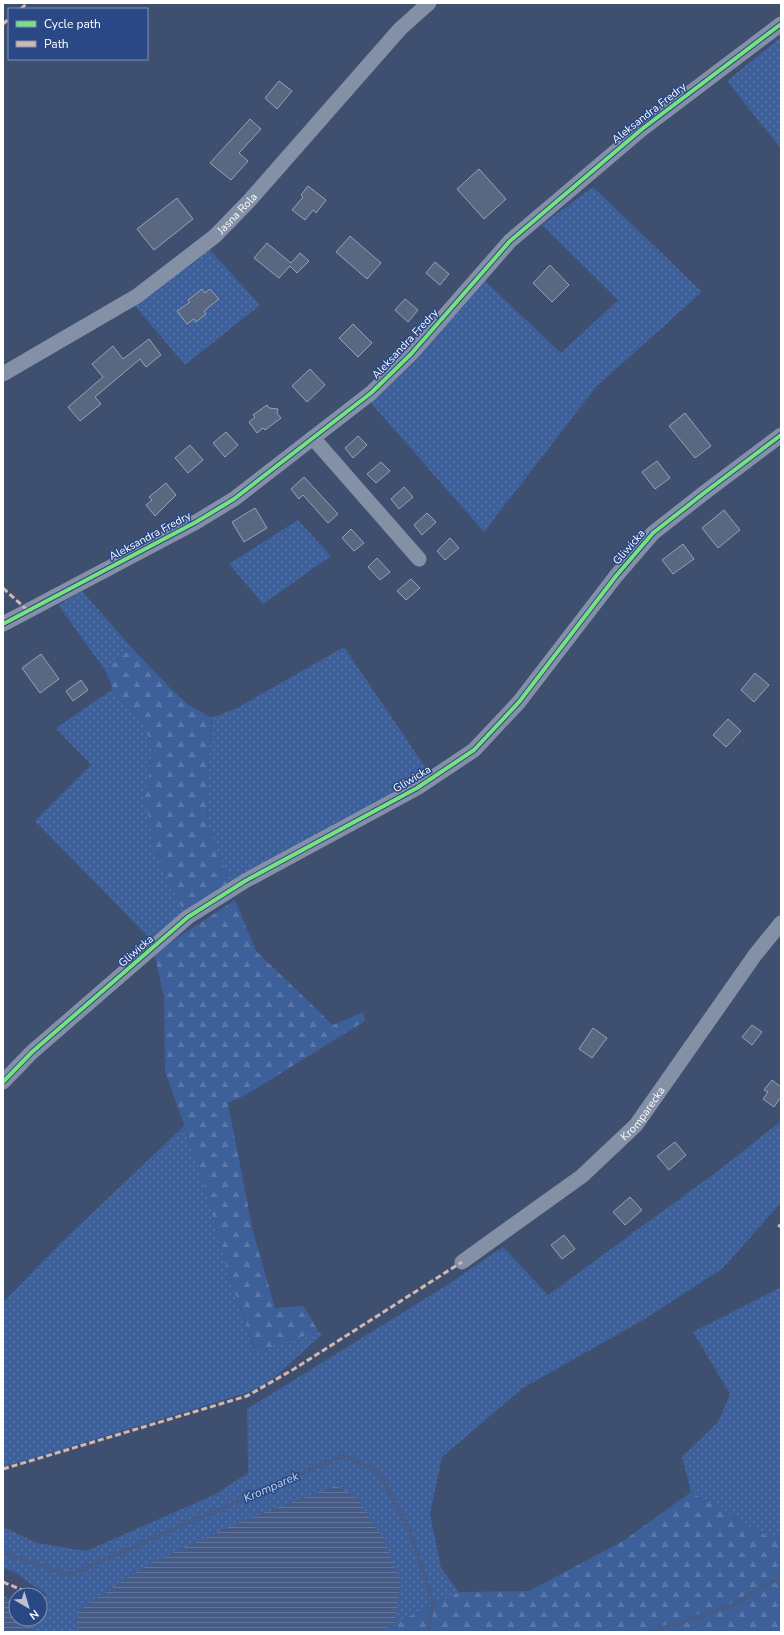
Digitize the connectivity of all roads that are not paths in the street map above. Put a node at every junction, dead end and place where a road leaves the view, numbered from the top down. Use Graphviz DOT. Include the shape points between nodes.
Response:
graph roads {
  1 [pos="429,3"];
  2 [pos="781,24"];
  3 [pos="3,374"];
  4 [pos="781,435"];
  5 [pos="312,438"];
  6 [pos="419,559"];
  7 [pos="3,624"];
  8 [pos="781,923"];
  9 [pos="3,1082"];
  10 [pos="462,1262"];
  1 -- 3 [label="street, Jasna Rola" via="400,29 216,236 137,296"];
  2 -- 5 [label="street, Aleksandra Fredry" via="642,129 510,241 411,354 371,393"];
  4 -- 9 [label="street, Gliwicka" via="654,533 616,576 519,702 474,750 417,788 245,881 188,917 32,1052"];
  5 -- 6 [label="street"];
  5 -- 7 [label="street, Aleksandra Fredry" via="234,499 196,522"];
  8 -- 10 [label="street, Kromparecka" via="755,955 636,1125 582,1176"];
}
